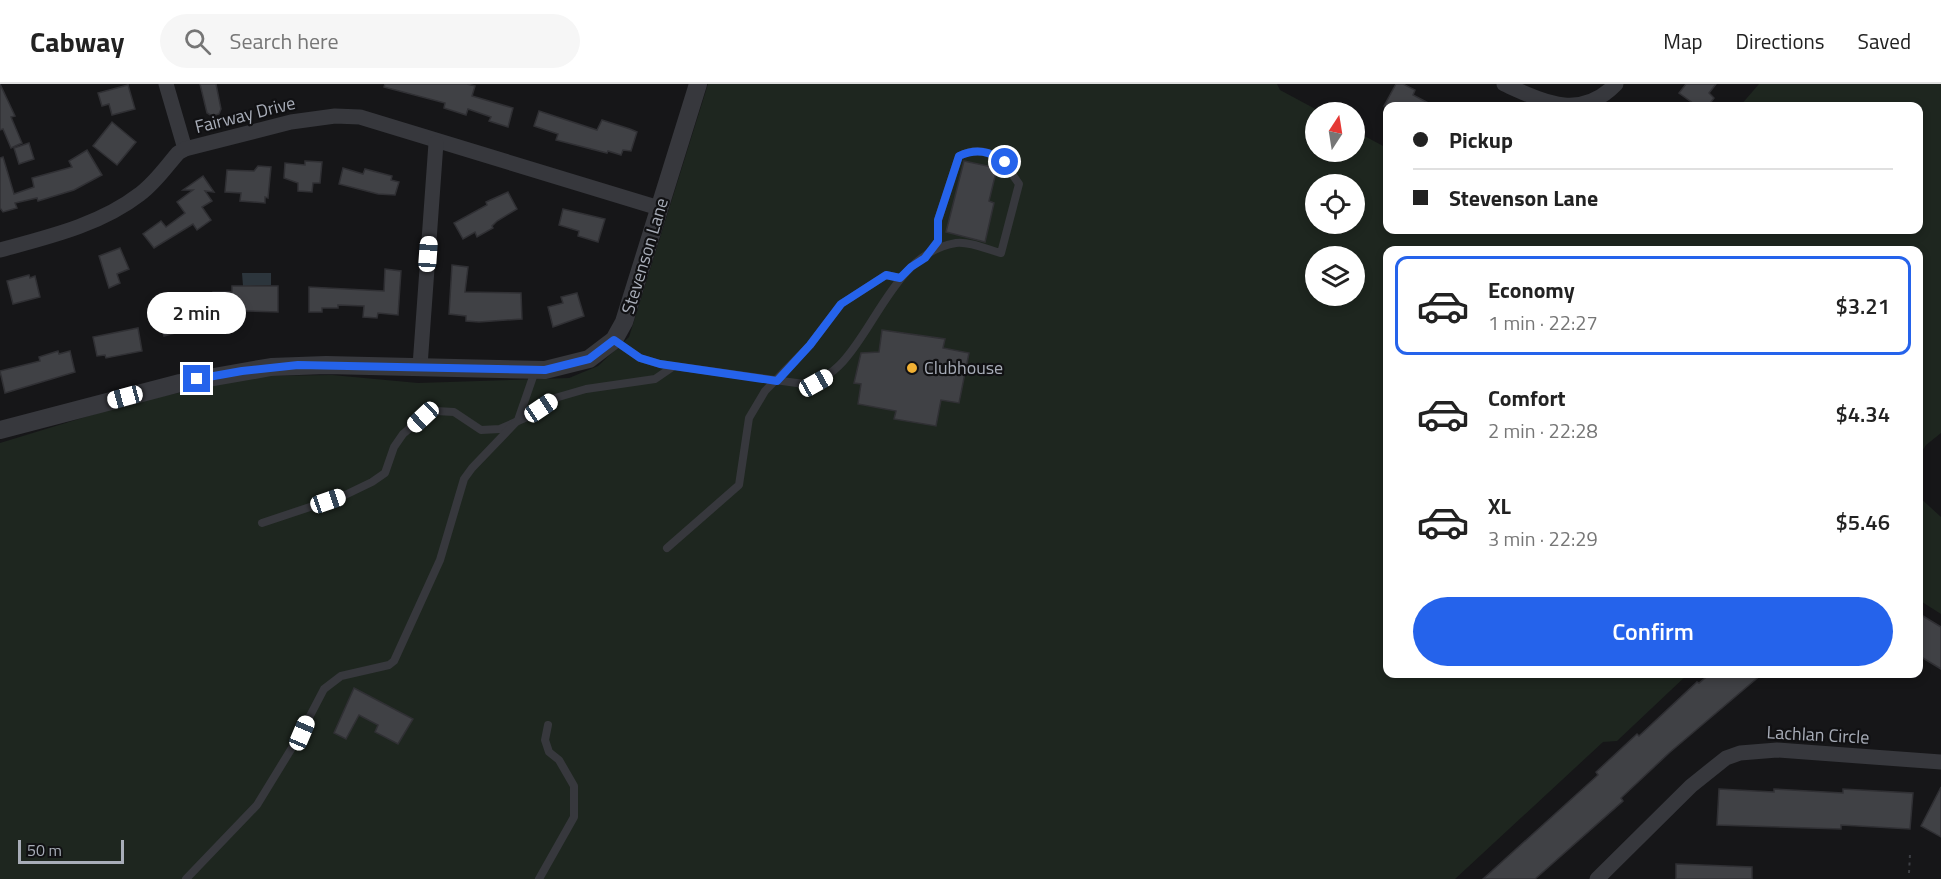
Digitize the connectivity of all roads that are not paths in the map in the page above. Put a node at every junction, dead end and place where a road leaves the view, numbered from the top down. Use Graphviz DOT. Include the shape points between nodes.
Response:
graph roads {
  1 [pos="166,84"];
  2 [pos="698,84"];
  3 [pos="1504,84"];
  4 [pos="1616,84"];
  5 [pos="1547,102"];
  6 [pos="1590,102"];
  7 [pos="436,143"];
  8 [pos="185,149"];
  9 [pos="659,208"];
  10 [pos="0,250"];
  11 [pos="932,251"];
  12 [pos="900,278"];
  13 [pos="614,340"];
  14 [pos="420,366"];
  15 [pos="674,366"];
  16 [pos="536,369"];
  17 [pos="777,381"];
  18 [pos="518,420"];
  19 [pos="0,430"];
  20 [pos="262,523"];
  21 [pos="667,548"];
  22 [pos="548,725"];
  23 [pos="1941,762"];
  24 [pos="1599,878"];
  25 [pos="186,879"];
  26 [pos="539,879"];
  1 -- 8 [label="street"];
  2 -- 9 [label="street, Stevenson Lane"];
  3 -- 5 [label="street"];
  4 -- 6 [label="street"];
  7 -- 8 [label="street, Fairway Drive" via="360,117 335,116 245,132"];
  7 -- 9 [label="street, Fairway Drive"];
  7 -- 14 [label="street"];
  8 -- 10 [label="street, Fairway Drive" via="126,204 83,225"];
  9 -- 13 [label="street, Stevenson Lane" via="633,298"];
  11 -- 11 [label="lane" via="958,242 1001,252 1019,184 1005,162 992,153 967,152 959,156 938,220 938,241"];
  11 -- 12 [label="lane"];
  12 -- 17 [label="lane" via="886,275 841,304"];
  12 -- 17 [label="lane" via="845,359 829,375 816,383"];
  13 -- 15 [label="lane" via="640,358"];
  13 -- 16 [label="street, Stevenson Lane" via="589,359"];
  14 -- 16 [label="street, Stevenson Lane"];
  14 -- 19 [label="street, Stevenson Lane" via="326,365 242,371 180,383"];
  15 -- 17 [label="lane"];
  15 -- 18 [label="lane" via="655,379 586,389 555,398"];
  16 -- 18 [label="lane"];
  17 -- 21 [label="lane" via="765,391 749,418 739,485"];
  18 -- 20 [label="lane" via="489,430 474,427 447,410 429,414 403,434 385,473 372,482"];
  18 -- 25 [label="lane" via="464,479 440,560 394,661 341,676 324,689 302,733 256,805"];
  22 -- 26 [label="lane" via="545,740 549,752 559,760 574,786 574,818"];
  23 -- 24 [label="street, Lachlan Circle" via="1777,750 1740,753 1726,758 1691,786"];
}
